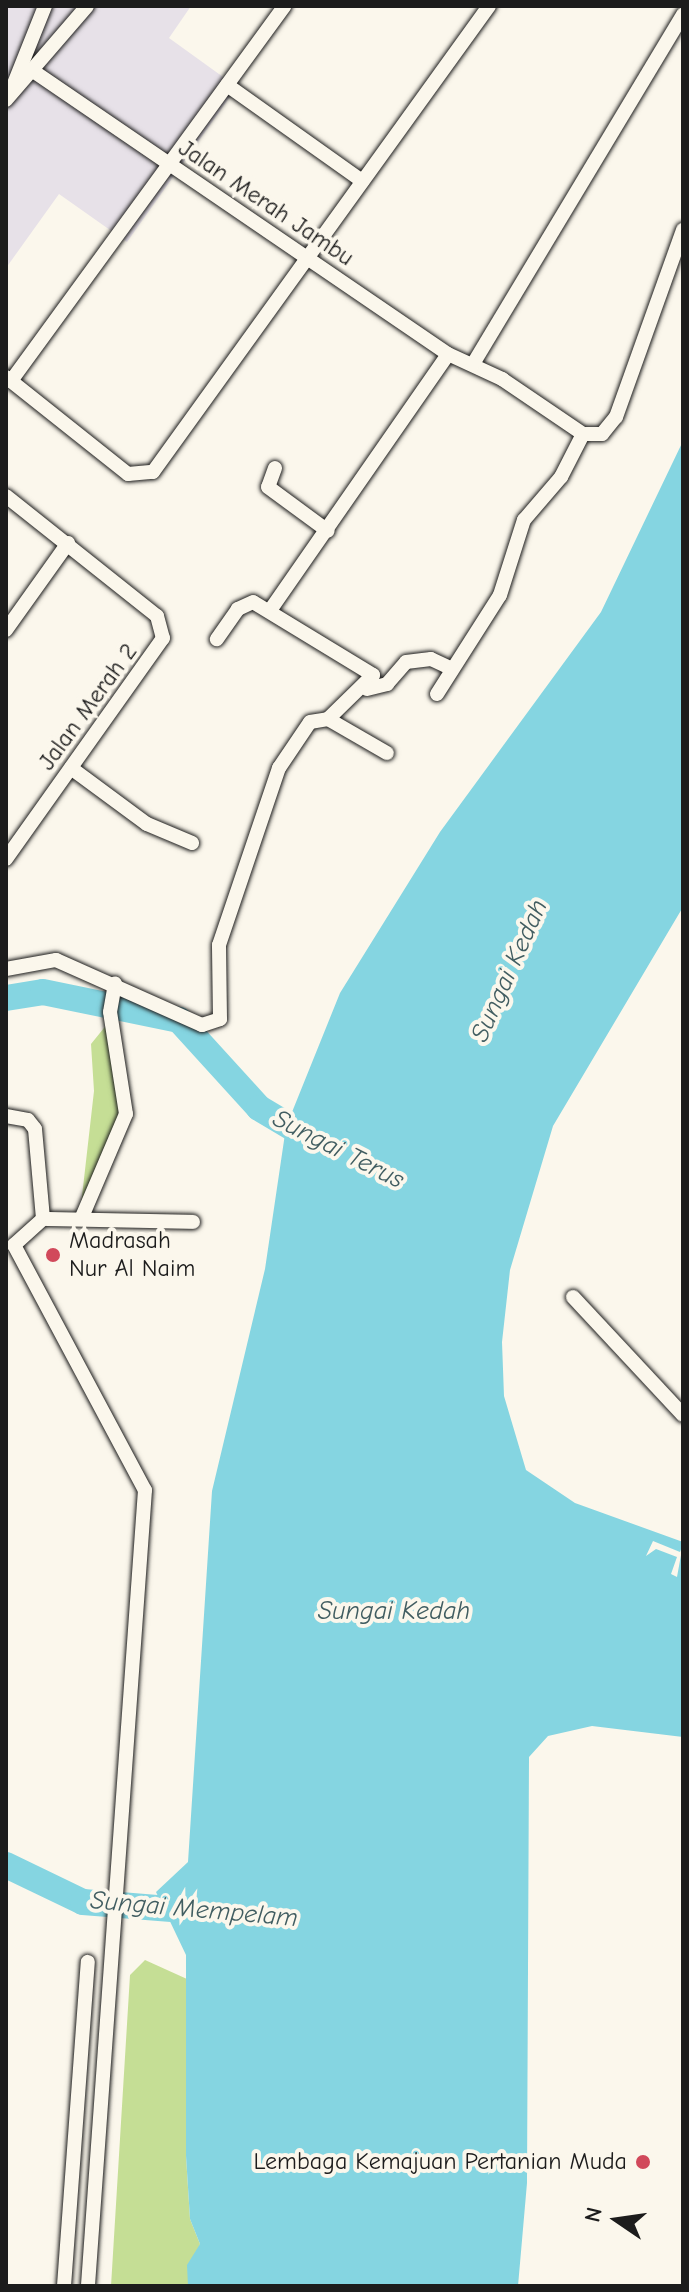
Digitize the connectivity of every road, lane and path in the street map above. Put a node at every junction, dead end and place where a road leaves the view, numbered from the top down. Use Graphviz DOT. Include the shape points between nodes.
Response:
graph roads {
  1 [pos="45,6"];
  2 [pos="87,6"];
  3 [pos="284,6"];
  4 [pos="489,6"];
  5 [pos="683,14"];
  6 [pos="36,73"];
  7 [pos="227,85"];
  8 [pos="8,98"];
  9 [pos="170,164"];
  10 [pos="362,181"];
  11 [pos="683,230"];
  12 [pos="305,257"];
  13 [pos="448,354"];
  14 [pos="473,364"];
  15 [pos="8,379"];
  16 [pos="583,434"];
  17 [pos="275,468"];
  18 [pos="6,496"];
  19 [pos="328,531"];
  20 [pos="68,543"];
  21 [pos="271,609"];
  22 [pos="6,630"];
  23 [pos="217,639"];
  24 [pos="452,669"];
  25 [pos="366,689"];
  26 [pos="437,694"];
  27 [pos="328,719"];
  28 [pos="387,753"];
  29 [pos="71,768"];
  30 [pos="192,843"];
  31 [pos="6,859"];
  32 [pos="6,969"];
  33 [pos="114,988"];
  34 [pos="6,1116"];
  35 [pos="82,1217"];
  36 [pos="43,1219"];
  37 [pos="193,1222"];
  38 [pos="10,1245"];
  39 [pos="573,1297"];
  40 [pos="683,1415"];
  41 [pos="88,1962"];
  42 [pos="64,2286"];
  43 [pos="88,2286"];
  1 -- 8 [label="street"];
  2 -- 6 [label="street"];
  3 -- 7 [label="street"];
  4 -- 10 [label="street"];
  5 -- 14 [label="street"];
  6 -- 8 [label="street"];
  6 -- 9 [label="street, Jalan Merah Jambu"];
  7 -- 9 [label="street"];
  7 -- 10 [label="street"];
  9 -- 12 [label="street, Jalan Merah Jambu"];
  9 -- 15 [label="street"];
  10 -- 12 [label="street"];
  11 -- 16 [label="street" via="616,417 602,434"];
  12 -- 13 [label="street, Jalan Merah Jambu"];
  12 -- 15 [label="street" via="153,472 128,474"];
  13 -- 14 [label="street, Jalan Merah Jambu"];
  13 -- 19 [label="street"];
  14 -- 16 [label="street, Jalan Merah Jambu"];
  16 -- 24 [label="street" via="561,477 519,528 500,595"];
  17 -- 19 [label="street" via="271,490"];
  18 -- 20 [label="street, Jalan Merah 2"];
  19 -- 21 [label="street"];
  20 -- 22 [label="street"];
  20 -- 29 [label="street, Jalan Merah 2" via="157,616 163,638"];
  21 -- 23 [label="street" via="245,603"];
  21 -- 25 [label="street" via="373,675"];
  24 -- 25 [label="street" via="431,659 406,662 387,684"];
  24 -- 26 [label="street"];
  25 -- 27 [label="street"];
  27 -- 28 [label="street"];
  27 -- 33 [label="street" via="310,722 290,744 253,834 219,945 216,1024 202,1025"];
  29 -- 30 [label="street" via="147,824"];
  29 -- 31 [label="street, Jalan Merah 2"];
  32 -- 33 [label="street" via="56,960"];
  33 -- 35 [label="street" via="110,1012 126,1114"];
  34 -- 36 [label="street" via="28,1120 35,1129"];
  35 -- 36 [label="street"];
  35 -- 37 [label="street"];
  36 -- 38 [label="street"];
  38 -- 43 [label="street" via="145,1490"];
  39 -- 40 [label="street"];
  41 -- 42 [label="street"];
}
